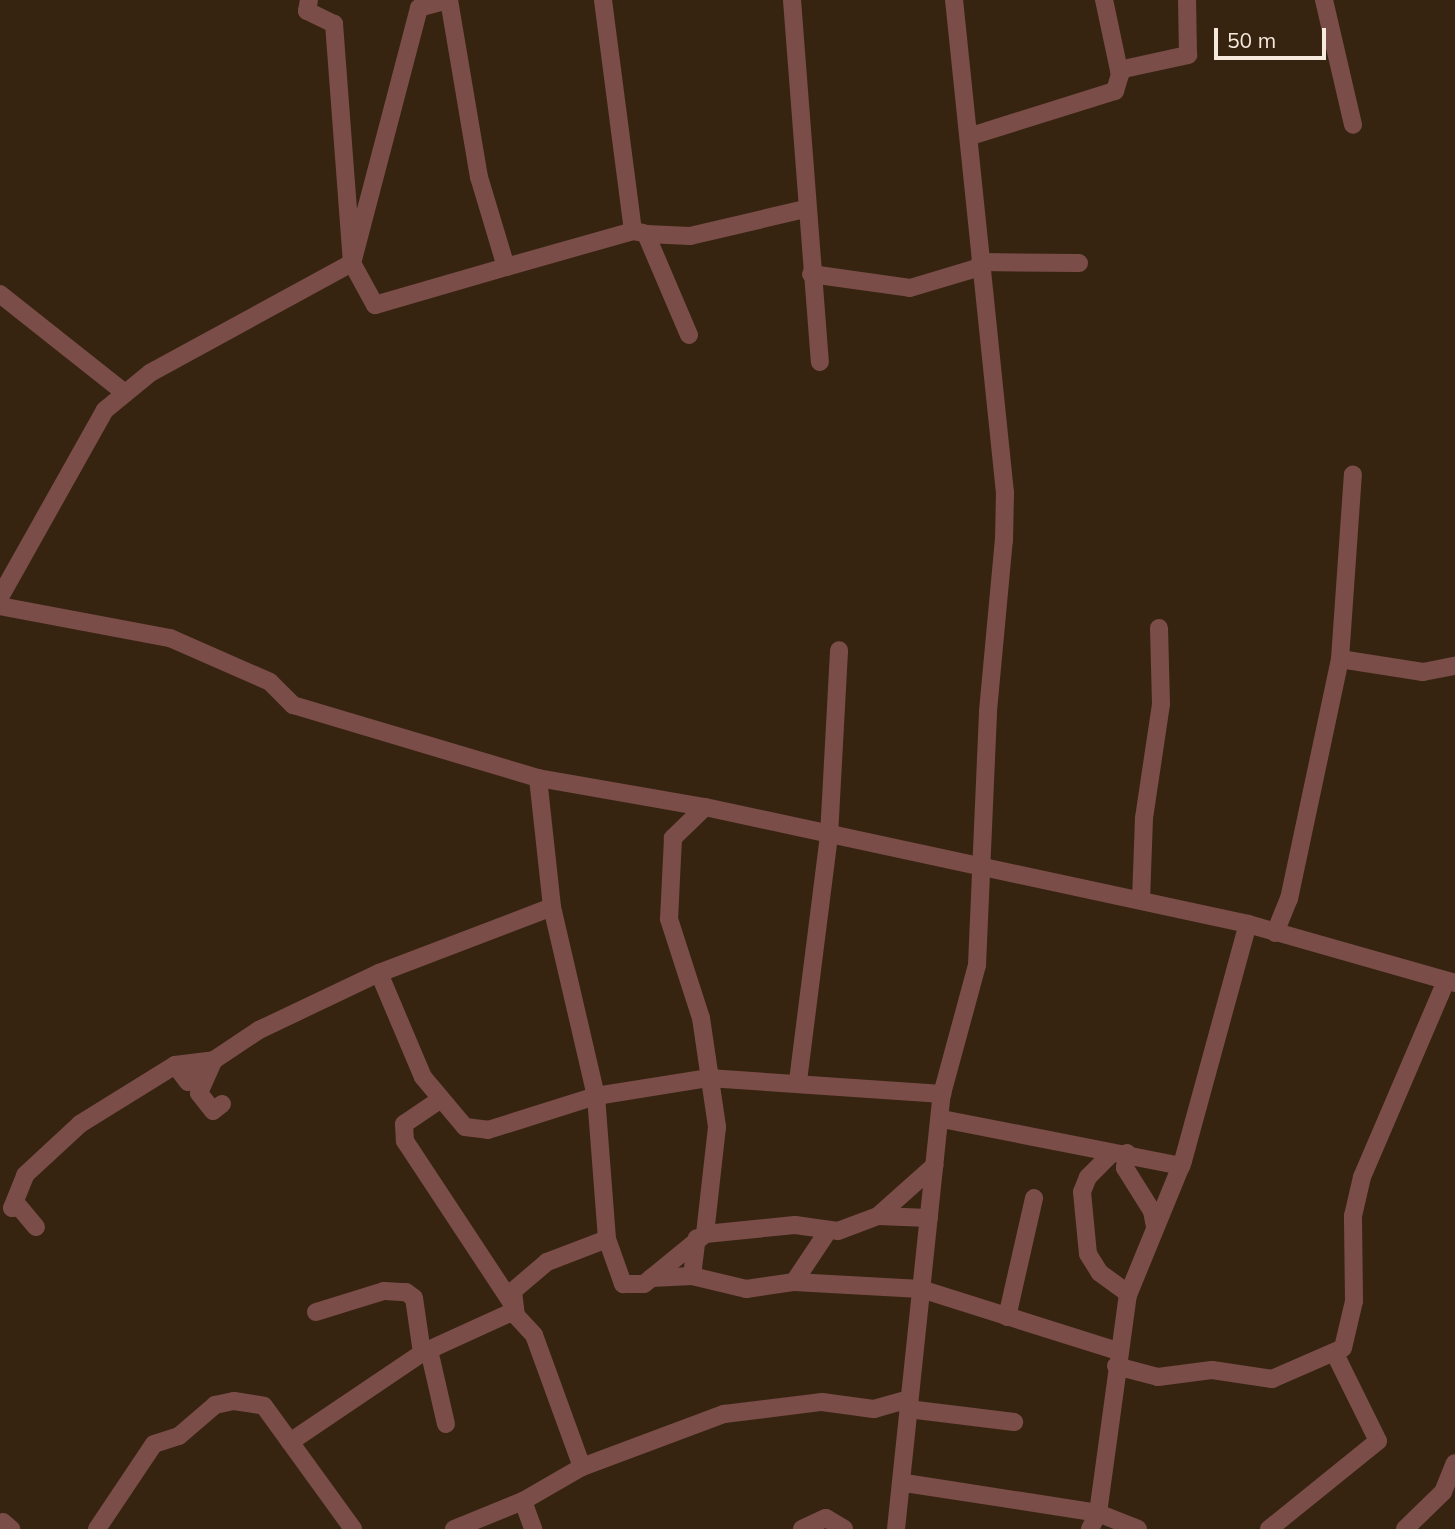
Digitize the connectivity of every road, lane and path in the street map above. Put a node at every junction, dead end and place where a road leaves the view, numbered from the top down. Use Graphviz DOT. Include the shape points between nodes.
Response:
graph roads {
  1 [pos="309,0"];
  2 [pos="448,0"];
  3 [pos="603,0"];
  4 [pos="792,0"];
  5 [pos="954,0"];
  6 [pos="1104,0"];
  7 [pos="1187,0"];
  8 [pos="1324,0"];
  9 [pos="420,4"];
  10 [pos="1119,70"];
  11 [pos="1353,125"];
  12 [pos="971,136"];
  13 [pos="805,209"];
  14 [pos="640,232"];
  15 [pos="352,263"];
  16 [pos="1079,263"];
  17 [pos="980,265"];
  18 [pos="506,267"];
  19 [pos="811,274"];
  20 [pos="0,295"];
  21 [pos="689,335"];
  22 [pos="821,362"];
  23 [pos="125,393"];
  24 [pos="1353,474"];
  25 [pos="0,597"];
  26 [pos="0,606"];
  27 [pos="1159,628"];
  28 [pos="839,650"];
  29 [pos="1340,659"];
  30 [pos="1455,666"];
  31 [pos="538,778"];
  32 [pos="705,807"];
  33 [pos="829,836"];
  34 [pos="985,872"];
  35 [pos="1141,900"];
  36 [pos="552,907"];
  37 [pos="1248,923"];
  38 [pos="1275,933"];
  39 [pos="379,973"];
  40 [pos="1450,982"];
  41 [pos="209,1068"];
  42 [pos="708,1078"];
  43 [pos="798,1081"];
  44 [pos="942,1094"];
  45 [pos="596,1097"];
  46 [pos="438,1101"];
  47 [pos="222,1104"];
  48 [pos="942,1119"];
  49 [pos="1119,1153"];
  50 [pos="935,1165"];
  51 [pos="1181,1166"];
  52 [pos="1034,1198"];
  53 [pos="6,1209"];
  54 [pos="878,1216"];
  55 [pos="929,1218"];
  56 [pos="1155,1226"];
  57 [pos="36,1227"];
  58 [pos="828,1231"];
  59 [pos="701,1236"];
  60 [pos="607,1239"];
  61 [pos="692,1276"];
  62 [pos="651,1278"];
  63 [pos="794,1282"];
  64 [pos="921,1289"];
  65 [pos="1128,1293"];
  66 [pos="513,1307"];
  67 [pos="316,1312"];
  68 [pos="1007,1317"];
  69 [pos="425,1352"];
  70 [pos="1335,1354"];
  71 [pos="1117,1359"];
  72 [pos="908,1404"];
  73 [pos="1014,1422"];
  74 [pos="446,1424"];
  75 [pos="290,1442"];
  76 [pos="1455,1463"];
  77 [pos="582,1467"];
  78 [pos="905,1483"];
  79 [pos="523,1501"];
  80 [pos="1094,1521"];
  81 [pos="97,1529"];
  82 [pos="353,1529"];
  83 [pos="454,1529"];
  84 [pos="533,1529"];
  85 [pos="802,1529"];
  86 [pos="844,1529"];
  87 [pos="896,1529"];
  88 [pos="1138,1529"];
  89 [pos="1269,1529"];
  90 [pos="1405,1529"];
  1 -- 15 [label="street" via="307,11 334,24"];
  2 -- 9 [label="street"];
  2 -- 18 [label="street" via="479,177"];
  3 -- 14 [label="street"];
  4 -- 13 [label="street"];
  5 -- 12 [label="street"];
  6 -- 10 [label="street"];
  7 -- 10 [label="street" via="1188,55"];
  8 -- 11 [label="street"];
  9 -- 15 [label="street"];
  10 -- 12 [label="street" via="1115,91 1105,99"];
  12 -- 17 [label="street"];
  13 -- 14 [label="street" via="701,235"];
  13 -- 19 [label="street"];
  14 -- 18 [label="street"];
  14 -- 21 [label="street"];
  15 -- 18 [label="street" via="375,305"];
  15 -- 23 [label="street" via="150,373"];
  16 -- 17 [label="street"];
  17 -- 19 [label="street" via="910,288"];
  17 -- 34 [label="street" via="1005,493 988,711"];
  19 -- 22 [label="street"];
  20 -- 23 [label="street"];
  23 -- 25 [label="street" via="105,410"];
  24 -- 29 [label="street"];
  26 -- 31 [label="street" via="170,638 270,682 293,705"];
  27 -- 35 [label="street" via="1161,704 1144,818"];
  28 -- 33 [label="street"];
  29 -- 30 [label="street" via="1423,672"];
  29 -- 38 [label="street" via="1289,899"];
  31 -- 32 [label="street"];
  31 -- 36 [label="street"];
  32 -- 33 [label="street"];
  32 -- 42 [label="street" via="673,838 669,919 701,1018"];
  33 -- 34 [label="street"];
  33 -- 43 [label="street"];
  34 -- 35 [label="street"];
  34 -- 44 [label="street" via="977,965"];
  35 -- 37 [label="street"];
  36 -- 39 [label="street"];
  36 -- 45 [label="street"];
  37 -- 38 [label="street"];
  37 -- 51 [label="street" via="1216,1057"];
  38 -- 40 [label="street"];
  39 -- 41 [label="street" via="259,1030"];
  39 -- 46 [label="street"];
  40 -- 70 [label="street" via="1362,1177 1353,1216 1350,1325"];
  41 -- 47 [label="street" via="199,1093 213,1111"];
  41 -- 53 [label="street" via="175,1065 80,1124 25,1175"];
  42 -- 43 [label="street"];
  42 -- 45 [label="street"];
  42 -- 59 [label="street" via="716,1168"];
  43 -- 44 [label="street"];
  44 -- 48 [label="street"];
  45 -- 46 [label="street" via="477,1130"];
  45 -- 60 [label="street"];
  46 -- 66 [label="street" via="404,1124 405,1141"];
  48 -- 49 [label="street"];
  48 -- 50 [label="street"];
  49 -- 51 [label="street"];
  49 -- 56 [label="street" via="1152,1211"];
  49 -- 65 [label="street" via="1087,1177 1082,1192 1088,1254 1100,1273"];
  50 -- 54 [label="street"];
  50 -- 55 [label="street"];
  51 -- 56 [label="street"];
  52 -- 68 [label="street"];
  53 -- 57 [label="street"];
  54 -- 55 [label="street"];
  54 -- 58 [label="street"];
  55 -- 64 [label="street"];
  56 -- 65 [label="street"];
  58 -- 59 [label="street" via="795,1225"];
  58 -- 63 [label="street"];
  59 -- 61 [label="street"];
  59 -- 62 [label="street"];
  60 -- 62 [label="street" via="623,1284 634,1288"];
  60 -- 66 [label="street" via="547,1262 519,1281"];
  61 -- 62 [label="street"];
  61 -- 63 [label="street" via="746,1289"];
  63 -- 64 [label="street"];
  64 -- 68 [label="street"];
  64 -- 72 [label="street"];
  65 -- 71 [label="street"];
  66 -- 69 [label="street"];
  66 -- 77 [label="street" via="534,1335"];
  67 -- 69 [label="street" via="384,1291 406,1292 414,1297"];
  68 -- 71 [label="street"];
  69 -- 74 [label="street"];
  69 -- 75 [label="street"];
  70 -- 71 [label="street" via="1272,1380 1212,1370 1158,1377"];
  70 -- 89 [label="street" via="1378,1441"];
  71 -- 80 [label="street"];
  72 -- 73 [label="street"];
  72 -- 77 [label="street" via="874,1409 822,1402 724,1414"];
  72 -- 78 [label="street"];
  75 -- 81 [label="street" via="264,1406 215,1405 179,1436 154,1444"];
  75 -- 82 [label="street"];
  76 -- 90 [label="street" via="1443,1492"];
  77 -- 79 [label="street"];
  78 -- 80 [label="street"];
  78 -- 87 [label="street"];
  79 -- 83 [label="street"];
  79 -- 84 [label="street"];
  80 -- 88 [label="street"];
  85 -- 86 [label="street" via="825,1518"];
}
